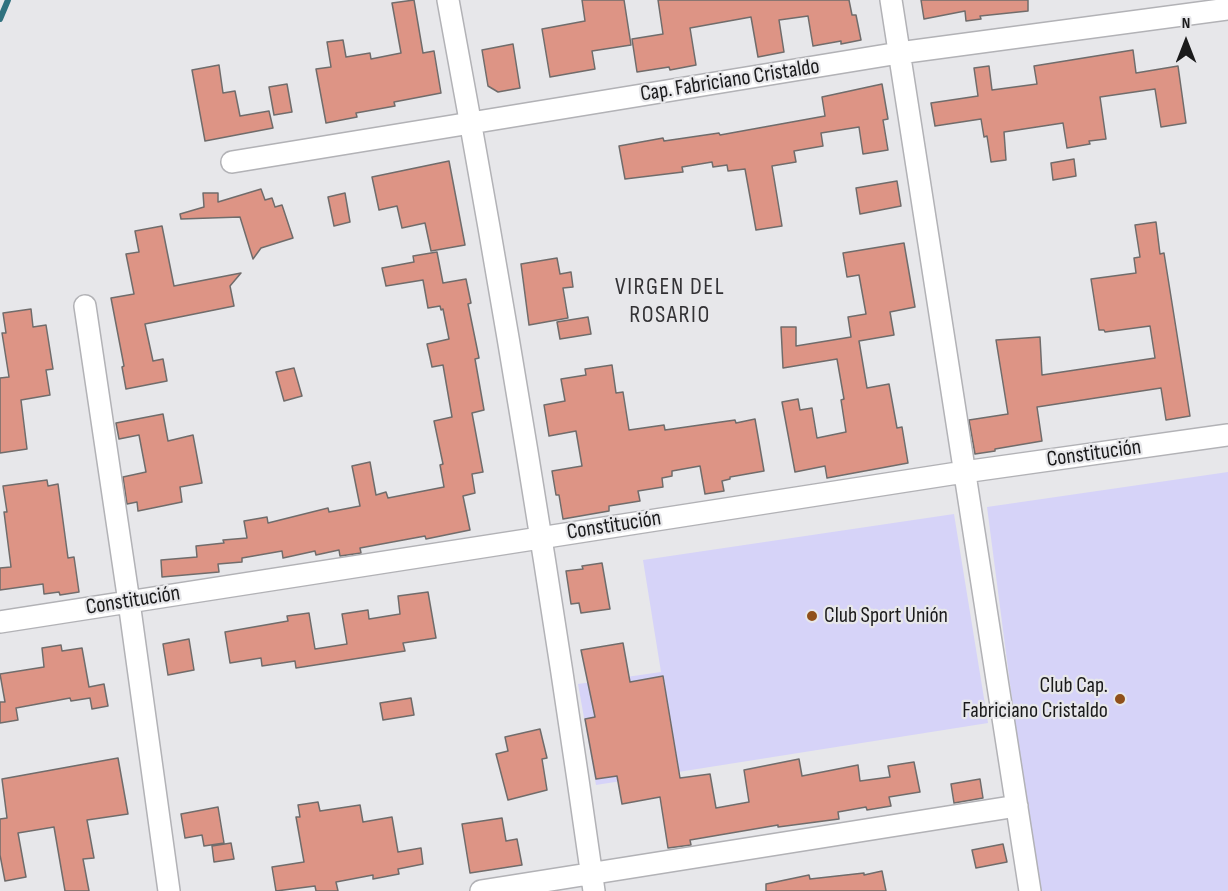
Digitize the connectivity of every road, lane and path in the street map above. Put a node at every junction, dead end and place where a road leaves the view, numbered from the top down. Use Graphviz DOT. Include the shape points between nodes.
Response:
graph roads {
  1 [pos="448,0"];
  2 [pos="891,0"];
  3 [pos="1228,9"];
  4 [pos="899,53"];
  5 [pos="471,123"];
  6 [pos="232,162"];
  7 [pos="85,306"];
  8 [pos="1228,435"];
  9 [pos="964,472"];
  10 [pos="540,538"];
  11 [pos="129,602"];
  12 [pos="0,622"];
  13 [pos="1017,806"];
  14 [pos="593,882"];
  15 [pos="169,891"];
  16 [pos="481,891"];
  17 [pos="1030,891"];
  1 -- 5 [label="street"];
  2 -- 4 [label="street"];
  3 -- 4 [label="street, Cap. Fabriciano Cristaldo"];
  4 -- 5 [label="street, Cap. Fabriciano Cristaldo"];
  4 -- 9 [label="street"];
  5 -- 6 [label="street, Cap. Fabriciano Cristaldo"];
  5 -- 10 [label="street"];
  7 -- 11 [label="street"];
  8 -- 9 [label="street, Constitución"];
  9 -- 10 [label="street, Constitución"];
  9 -- 13 [label="street"];
  10 -- 11 [label="street, Constitución"];
  10 -- 14 [label="street"];
  11 -- 12 [label="street, Constitución"];
  11 -- 15 [label="street"];
  13 -- 14 [label="street"];
  13 -- 17 [label="street"];
  14 -- 16 [label="street"];
}
